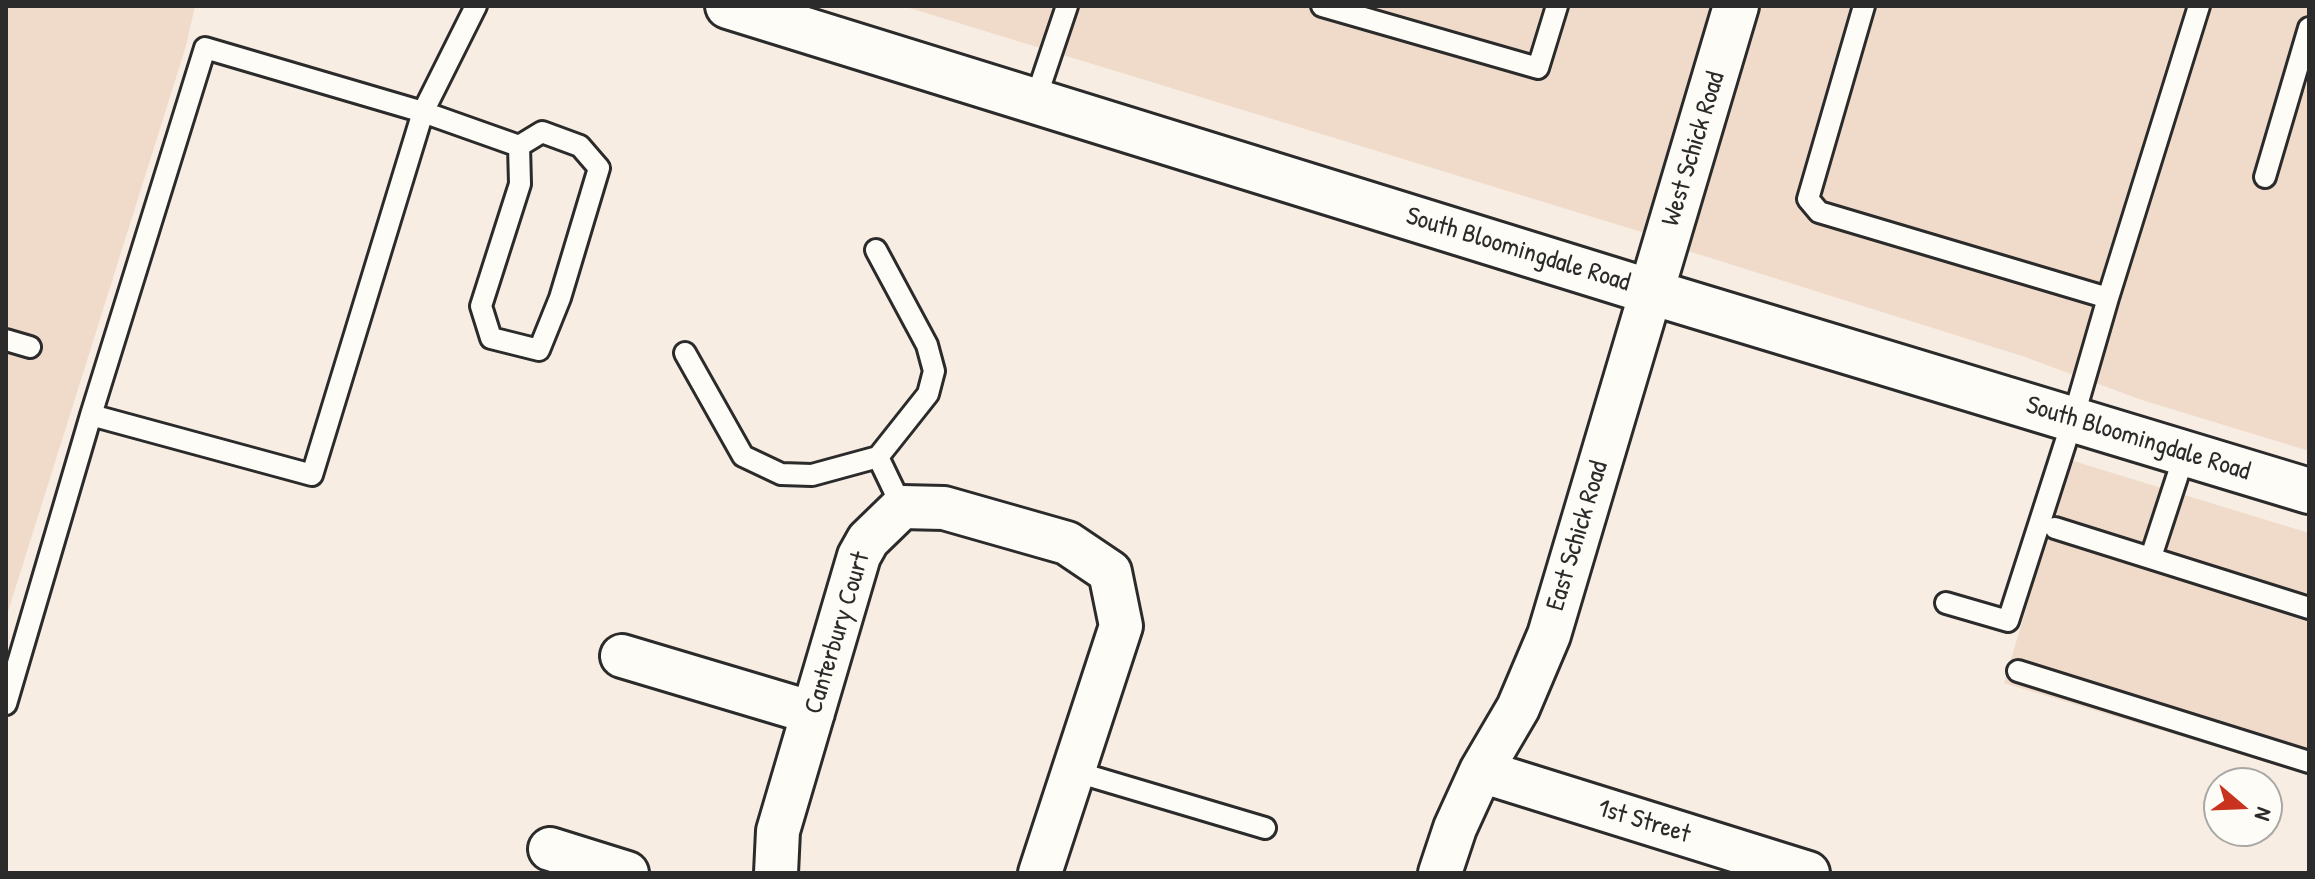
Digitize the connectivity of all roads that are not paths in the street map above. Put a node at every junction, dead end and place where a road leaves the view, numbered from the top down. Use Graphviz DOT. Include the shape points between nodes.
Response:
graph roads {
  1 [pos="476,6"];
  2 [pos="728,6"];
  3 [pos="1067,6"];
  4 [pos="1322,6"];
  5 [pos="1557,6"];
  6 [pos="1736,6"];
  7 [pos="1864,6"];
  8 [pos="2199,6"];
  9 [pos="2309,28"];
  10 [pos="1035,101"];
  11 [pos="423,112"];
  12 [pos="519,146"];
  13 [pos="2265,177"];
  14 [pos="876,250"];
  15 [pos="1651,292"];
  16 [pos="2108,298"];
  17 [pos="6,340"];
  18 [pos="30,347"];
  19 [pos="685,353"];
  20 [pos="91,415"];
  21 [pos="2073,419"];
  22 [pos="2185,453"];
  23 [pos="878,457"];
  24 [pos="2309,491"];
  25 [pos="902,507"];
  26 [pos="2055,528"];
  27 [pos="2151,557"];
  28 [pos="1946,603"];
  29 [pos="2309,608"];
  30 [pos="622,656"];
  31 [pos="2018,671"];
  32 [pos="6,704"];
  33 [pos="813,713"];
  34 [pos="2309,762"];
  35 [pos="1073,771"];
  36 [pos="1481,771"];
  37 [pos="1265,828"];
  38 [pos="550,849"];
  39 [pos="1760,866"];
  40 [pos="627,873"];
  41 [pos="776,873"];
  42 [pos="1040,873"];
  43 [pos="1440,873"];
  44 [pos="1808,873"];
  1 -- 11 [label="lane"];
  2 -- 10 [label="main road, South Bloomingdale Road"];
  3 -- 10 [label="lane"];
  4 -- 5 [label="lane" via="1538,68"];
  6 -- 15 [label="main road, West Schick Road"];
  7 -- 16 [label="lane" via="1808,199 1819,212"];
  8 -- 16 [label="lane"];
  9 -- 13 [label="lane"];
  10 -- 15 [label="main road, South Bloomingdale Road"];
  11 -- 12 [label="lane"];
  11 -- 20 [label="lane" via="312,475"];
  11 -- 20 [label="lane" via="205,48"];
  12 -- 12 [label="lane" via="520,184 481,306 491,338 539,350 599,168 580,146 542,132"];
  14 -- 23 [label="lane" via="927,345 934,371 928,394"];
  15 -- 21 [label="main road, South Bloomingdale Road"];
  15 -- 36 [label="street, East Schick Road" via="1549,635 1518,708"];
  16 -- 21 [label="lane"];
  17 -- 18 [label="lane"];
  19 -- 23 [label="lane" via="743,456 781,474 812,475"];
  20 -- 32 [label="lane"];
  21 -- 22 [label="main road, South Bloomingdale Road"];
  21 -- 28 [label="lane" via="2008,621"];
  22 -- 24 [label="main road, South Bloomingdale Road"];
  22 -- 27 [label="lane"];
  23 -- 25 [label="lane"];
  25 -- 33 [label="street, Canterbury Court" via="859,556"];
  25 -- 35 [label="street" via="944,508 1067,543 1110,572 1121,626"];
  26 -- 27 [label="lane"];
  27 -- 29 [label="lane"];
  30 -- 33 [label="street"];
  31 -- 34 [label="lane"];
  33 -- 41 [label="street, Canterbury Court" via="778,831"];
  35 -- 37 [label="lane"];
  35 -- 42 [label="street"];
  36 -- 39 [label="street, 1st Street"];
  36 -- 43 [label="street, East Schick Road"];
  38 -- 40 [label="street"];
  39 -- 44 [label="street, 1st Street"];
}
